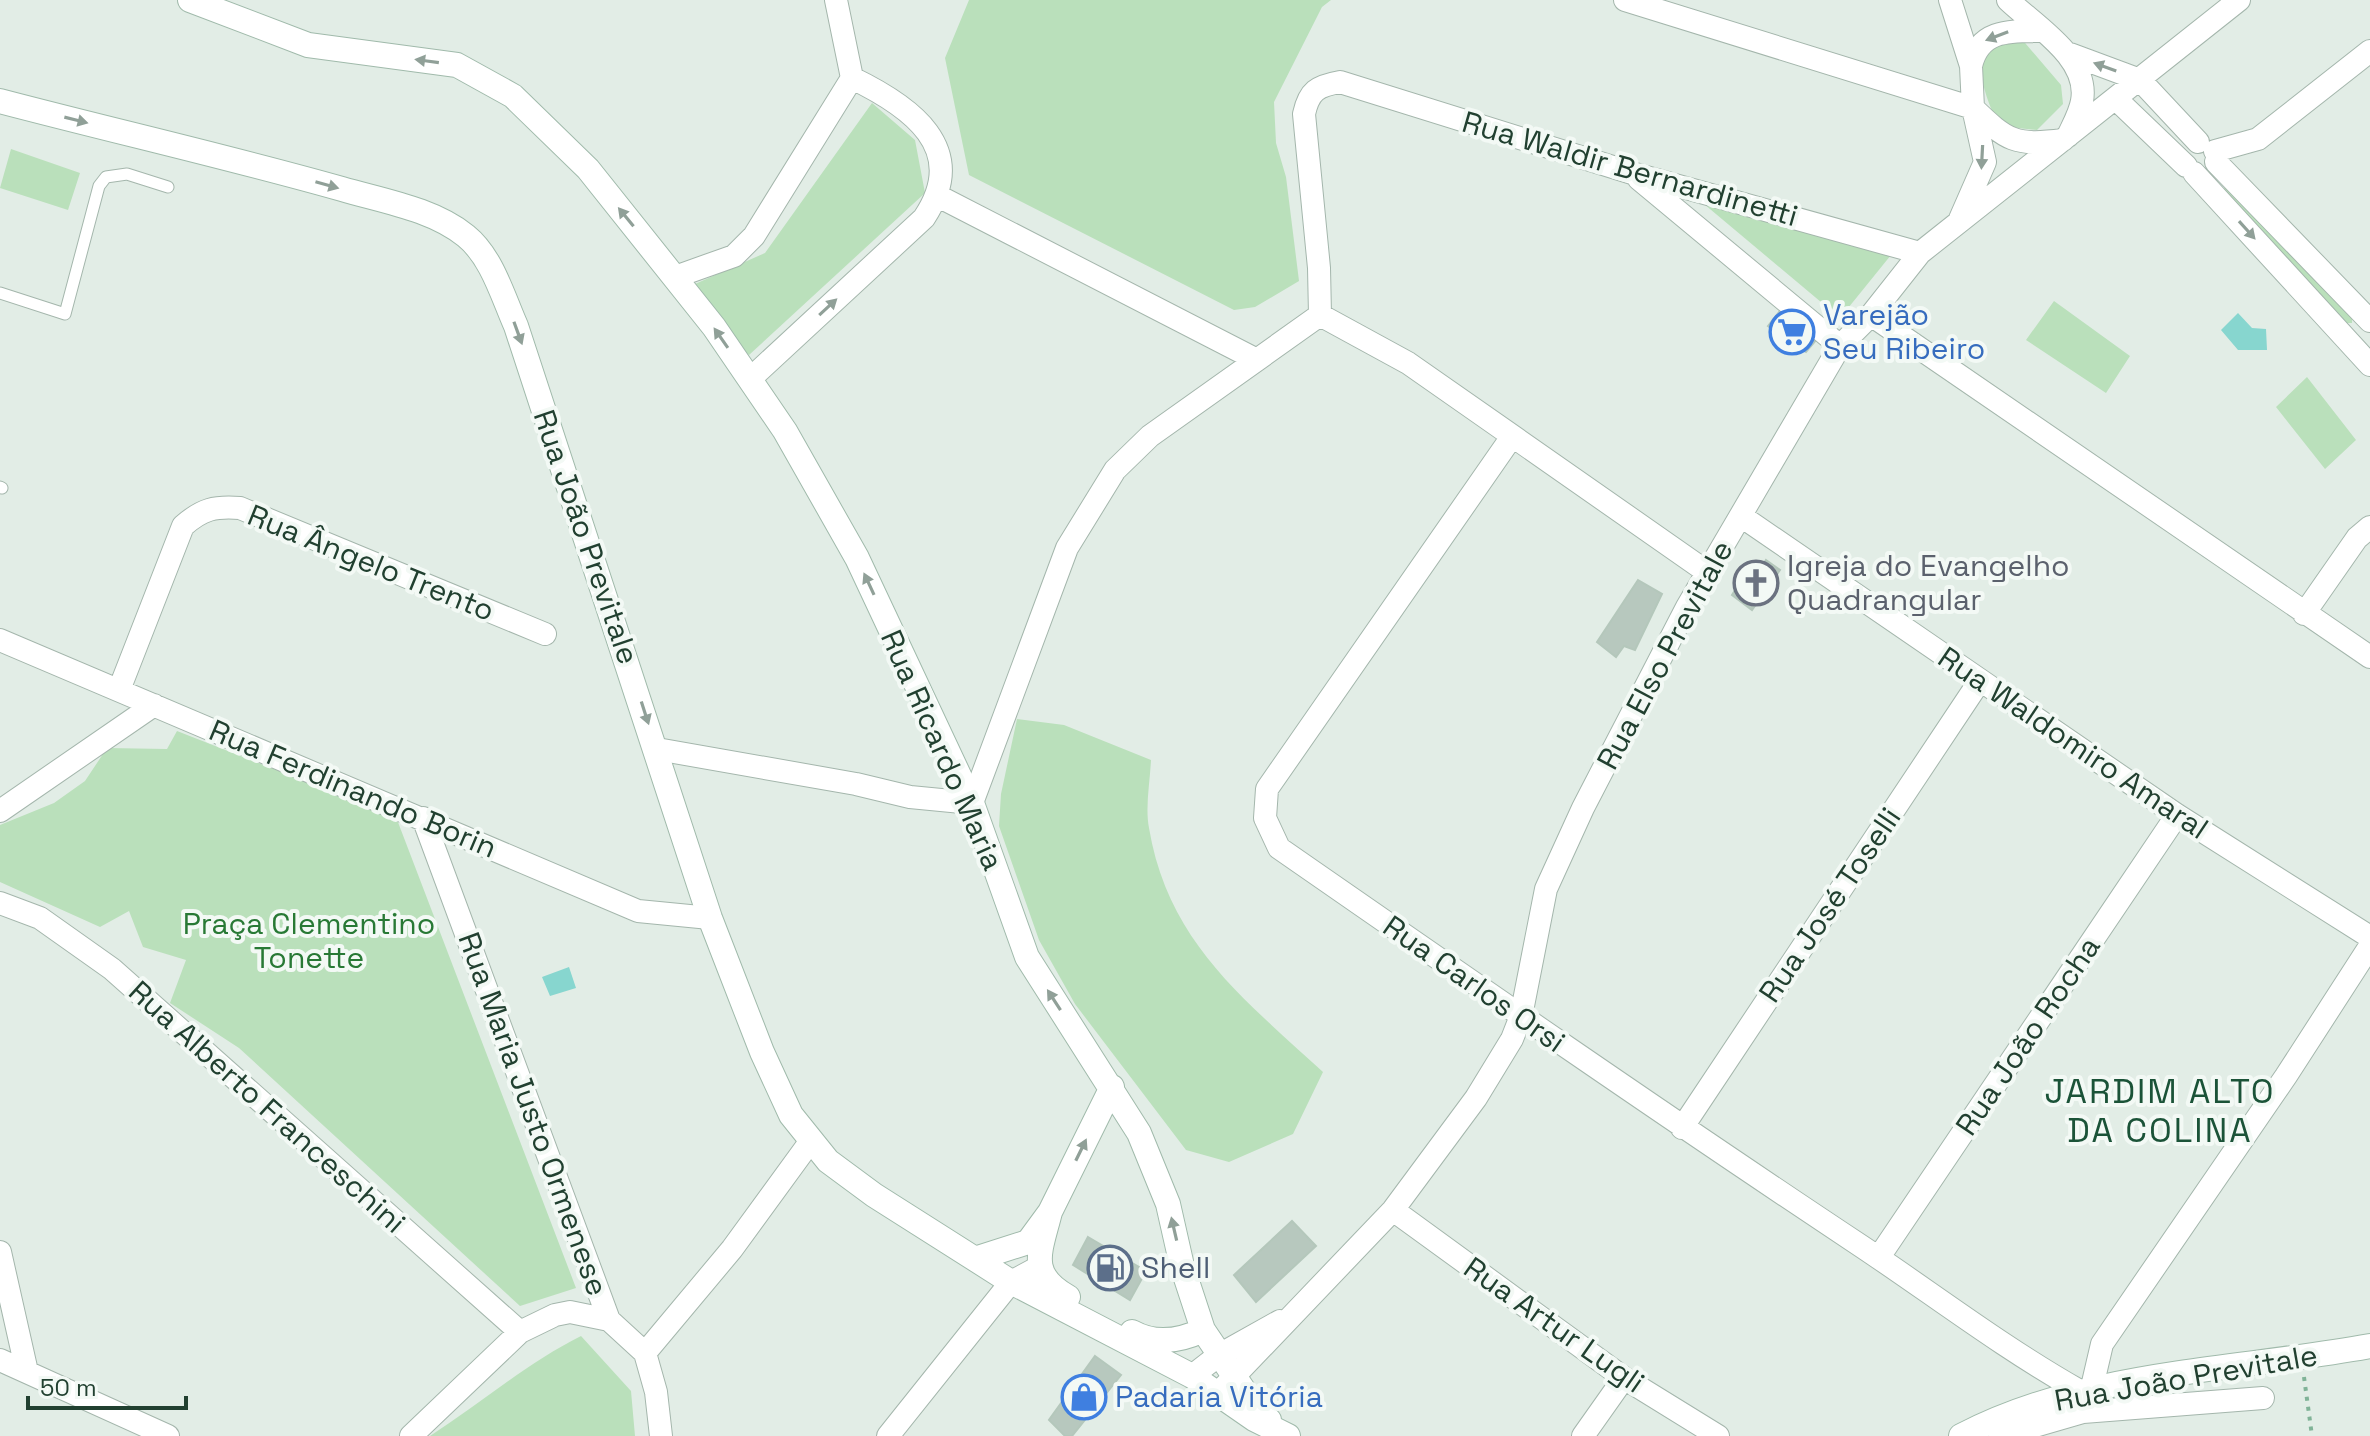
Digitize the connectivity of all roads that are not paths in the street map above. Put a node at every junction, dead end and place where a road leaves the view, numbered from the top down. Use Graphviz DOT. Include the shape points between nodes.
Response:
graph roads {
  1 [pos="190,0"];
  2 [pos="836,0"];
  3 [pos="1625,0"];
  4 [pos="1950,0"];
  5 [pos="2008,0"];
  6 [pos="2239,0"];
  7 [pos="2040,31"];
  8 [pos="2370,51"];
  9 [pos="2070,54"];
  10 [pos="1971,66"];
  11 [pos="852,78"];
  12 [pos="2140,80"];
  13 [pos="2116,99"];
  14 [pos="0,101"];
  15 [pos="1973,108"];
  16 [pos="2067,138"];
  17 [pos="2209,151"];
  18 [pos="2190,169"];
  19 [pos="1632,173"];
  20 [pos="168,187"];
  21 [pos="938,196"];
  22 [pos="1960,220"];
  23 [pos="1920,253"];
  24 [pos="675,277"];
  25 [pos="0,293"];
  26 [pos="1320,315"];
  27 [pos="1871,315"];
  28 [pos="2370,321"];
  29 [pos="1840,346"];
  30 [pos="1255,359"];
  31 [pos="2368,360"];
  32 [pos="750,379"];
  33 [pos="1511,438"];
  34 [pos="1741,516"];
  35 [pos="2370,527"];
  36 [pos="1707,572"];
  37 [pos="2304,614"];
  38 [pos="545,634"];
  39 [pos="0,640"];
  40 [pos="2370,657"];
  41 [pos="1979,682"];
  42 [pos="119,690"];
  43 [pos="154,705"];
  44 [pos="657,749"];
  45 [pos="972,803"];
  46 [pos="0,811"];
  47 [pos="2177,815"];
  48 [pos="423,818"];
  49 [pos="0,903"];
  50 [pos="710,918"];
  51 [pos="2370,937"];
  52 [pos="2370,946"];
  53 [pos="1521,1016"];
  54 [pos="1112,1087"];
  55 [pos="1682,1128"];
  56 [pos="810,1142"];
  57 [pos="1393,1210"];
  58 [pos="1050,1212"];
  59 [pos="0,1252"];
  60 [pos="1879,1257"];
  61 [pos="975,1259"];
  62 [pos="1039,1267"];
  63 [pos="1011,1282"];
  64 [pos="1302,1308"];
  65 [pos="609,1320"];
  66 [pos="1203,1330"];
  67 [pos="520,1332"];
  68 [pos="2370,1346"];
  69 [pos="645,1353"];
  70 [pos="1219,1355"];
  71 [pos="0,1360"];
  72 [pos="27,1372"];
  73 [pos="1192,1376"];
  74 [pos="1237,1376"];
  75 [pos="1624,1378"];
  76 [pos="2085,1389"];
  77 [pos="1216,1394"];
  78 [pos="2263,1398"];
  79 [pos="1285,1434"];
  80 [pos="168,1436"];
  81 [pos="411,1436"];
  82 [pos="661,1436"];
  83 [pos="888,1436"];
  84 [pos="1583,1436"];
  85 [pos="1718,1436"];
  86 [pos="1961,1436"];
  87 [pos="2000,1436"];
  24 -- 1 [label="main road, Rua Ricardo Maria, one-way" via="588,169 513,96 483,78 457,65 308,45"];
  2 -- 11 [label="street"];
  3 -- 15 [label="street"];
  4 -- 10 [label="street"];
  5 -- 7 [label="street"];
  6 -- 12 [label="street, Rua Elso Previtale"];
  7 -- 9 [label="street"];
  7 -- 10 [label="street, one-way" via="1994,34 1979,44"];
  8 -- 17 [label="street" via="2258,139"];
  12 -- 9 [label="street, one-way"];
  9 -- 16 [label="street" via="2082,101"];
  10 -- 15 [label="street"];
  11 -- 21 [label="street" via="910,111 930,131 938,152"];
  11 -- 24 [label="street" via="754,236 734,256"];
  12 -- 13 [label="street, Rua Elso Previtale"];
  12 -- 17 [label="street"];
  13 -- 16 [label="street, Rua Elso Previtale"];
  13 -- 18 [label="street"];
  14 -- 44 [label="main road, Rua João Previtale, one-way" via="376,199 440,220 467,237 482,253 516,326"];
  15 -- 16 [label="street" via="2009,140"];
  15 -- 22 [label="street, one-way" via="1985,162"];
  16 -- 22 [label="street, Rua Elso Previtale"];
  17 -- 18 [label="street" via="2210,170"];
  17 -- 28 [label="street"];
  18 -- 31 [label="street, one-way"];
  19 -- 23 [label="street, Rua Waldir Bernardinetti"];
  19 -- 26 [label="street, Rua Waldir Bernardinetti" via="1340,82 1320,86 1308,97 1304,114"];
  19 -- 29 [label="street"];
  20 -- 25 [label="lane" via="117,174 106,177 99,186 65,314"];
  21 -- 30 [label="street"];
  32 -- 21 [label="street, one-way" via="924,218"];
  22 -- 23 [label="street, Rua Elso Previtale"];
  23 -- 27 [label="street, Rua Elso Previtale"];
  32 -- 24 [label="main road, Rua Ricardo Maria, one-way"];
  26 -- 30 [label="street"];
  26 -- 33 [label="street" via="1408,363"];
  27 -- 29 [label="street, Rua Elso Previtale"];
  27 -- 37 [label="street"];
  29 -- 34 [label="street, Rua Elso Previtale"];
  30 -- 45 [label="street" via="1150,436 1115,470 1092,503 1067,548"];
  45 -- 32 [label="main road, Rua Ricardo Maria, one-way" via="857,558"];
  33 -- 36 [label="street"];
  33 -- 53 [label="street, Rua Carlos Orsi" via="1281,765 1267,789 1265,818 1279,848"];
  34 -- 36 [label="street, Rua Elso Previtale"];
  34 -- 41 [label="street, Rua Waldomiro Amaral"];
  35 -- 37 [label="street"];
  36 -- 53 [label="street, Rua Elso Previtale" via="1546,889"];
  37 -- 40 [label="street"];
  38 -- 42 [label="street, Rua Ângelo Trento" via="240,508 218,506 200,511 183,526"];
  39 -- 42 [label="street, Rua Ferdinando Borin"];
  41 -- 47 [label="street, Rua Waldomiro Amaral"];
  41 -- 55 [label="street, Rua José Toselli"];
  42 -- 43 [label="street, Rua Ferdinando Borin"];
  43 -- 46 [label="street"];
  43 -- 48 [label="street, Rua Ferdinando Borin"];
  44 -- 45 [label="street" via="910,797"];
  44 -- 50 [label="main road, Rua João Previtale"];
  54 -- 45 [label="main road, Rua Ricardo Maria, one-way" via="1027,957"];
  47 -- 51 [label="street, Rua Waldomiro Amaral"];
  47 -- 60 [label="street, Rua João Rocha"];
  48 -- 50 [label="street, Rua Ferdinando Borin" via="638,911"];
  48 -- 65 [label="street, Rua Maria Justo Ormenese"];
  49 -- 67 [label="street, Rua Alberto Franceschini" via="40,918 112,969"];
  50 -- 56 [label="main road, Rua João Previtale" via="762,1052 791,1115"];
  52 -- 76 [label="street" via="2102,1344"];
  53 -- 55 [label="street, Rua Carlos Orsi"];
  53 -- 57 [label="street, Rua Elso Previtale" via="1476,1098"];
  58 -- 54 [label="main road, one-way"];
  66 -- 54 [label="main road, Rua Ricardo Maria, one-way" via="1168,1204 1139,1133"];
  55 -- 60 [label="street, Rua Carlos Orsi"];
  56 -- 61 [label="main road, Rua João Previtale" via="874,1195"];
  56 -- 69 [label="street" via="732,1249"];
  57 -- 64 [label="street, Rua Elso Previtale"];
  57 -- 75 [label="street, Rua Artur Lugli"];
  58 -- 61 [label="main road" via="1028,1242"];
  58 -- 62 [label="main road"];
  59 -- 72 [label="street"];
  60 -- 76 [label="street, Rua Carlos Orsi" via="2029,1363"];
  61 -- 63 [label="main road, Rua João Previtale"];
  62 -- 63 [label="street"];
  62 -- 66 [label="main road" via="1053,1288 1138,1335 1172,1340"];
  63 -- 73 [label="main road"];
  63 -- 83 [label="street"];
  64 -- 70 [label="street, Rua Elso Previtale"];
  64 -- 74 [label="street, Rua Elso Previtale"];
  65 -- 67 [label="street" via="570,1312"];
  65 -- 69 [label="street"];
  66 -- 70 [label="main road"];
  67 -- 81 [label="street"];
  68 -- 76 [label="main road, Rua João Previtale"];
  69 -- 82 [label="street"];
  70 -- 73 [label="street"];
  70 -- 74 [label="main road"];
  71 -- 72 [label="street"];
  72 -- 80 [label="street"];
  73 -- 77 [label="main road"];
  74 -- 77 [label="street"];
  74 -- 79 [label="main road" via="1255,1407"];
  75 -- 84 [label="street"];
  75 -- 85 [label="street, Rua Artur Lugli"];
  76 -- 86 [label="main road, Rua João Previtale" via="1995,1418"];
  77 -- 79 [label="main road"];
  78 -- 87 [label="street, Rua João Previtale" via="2083,1412"];
}
